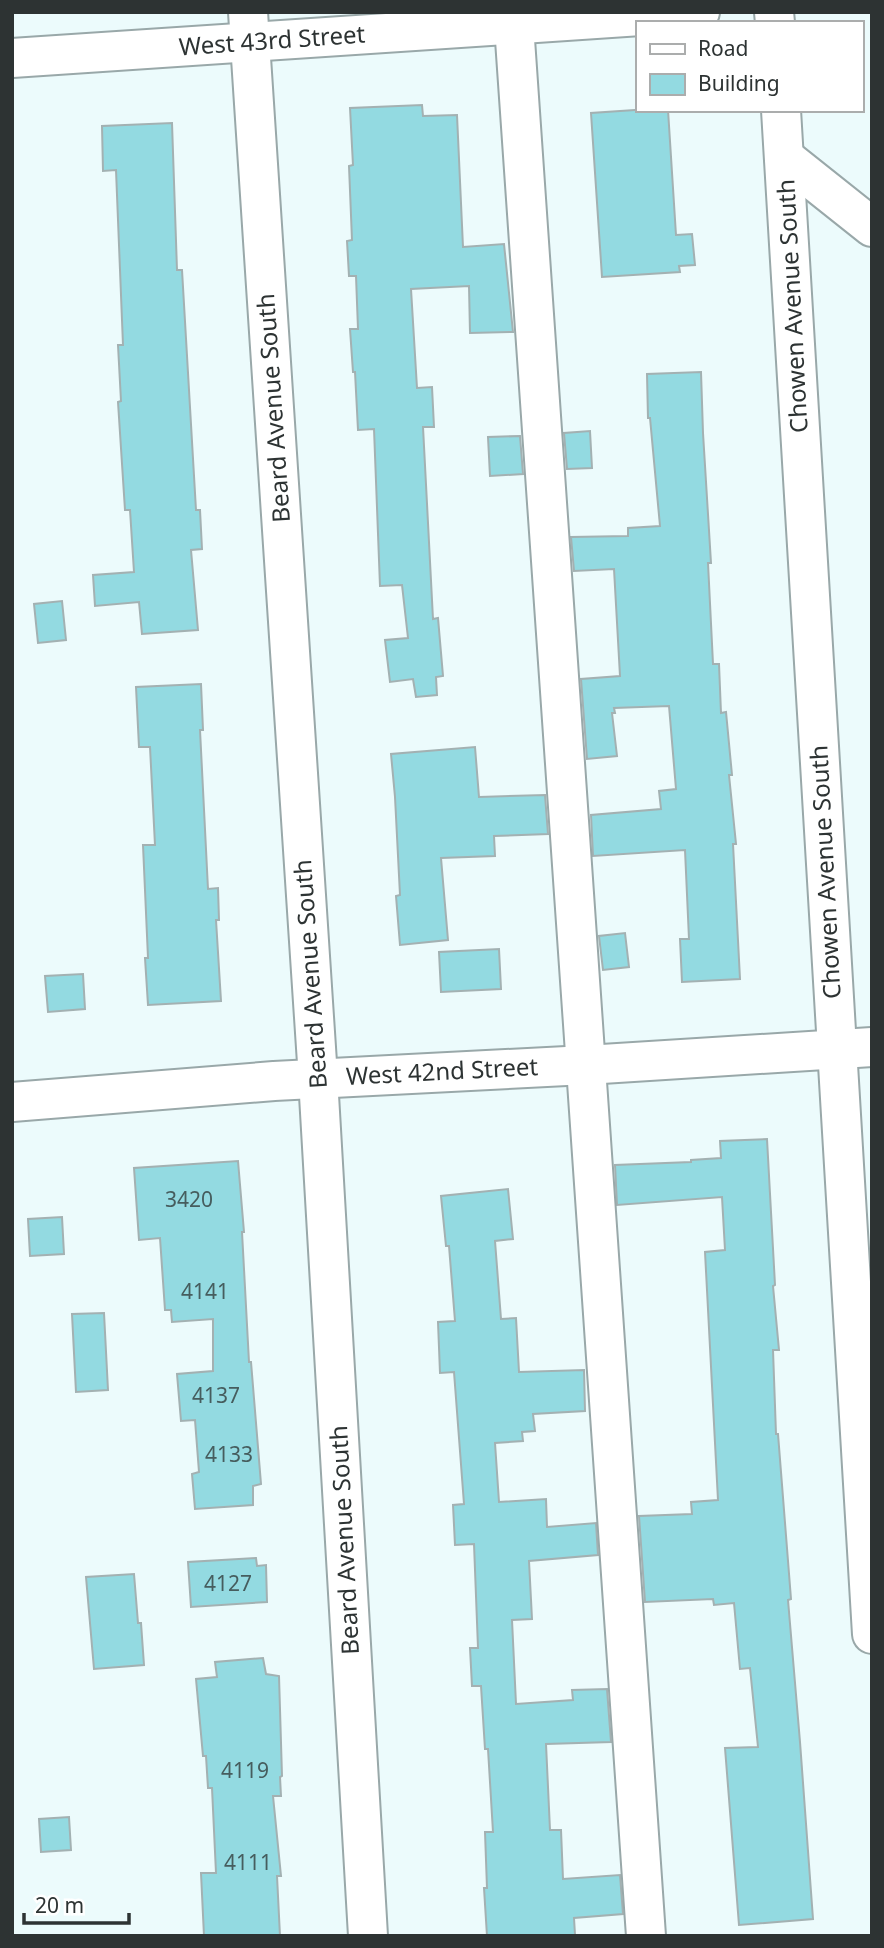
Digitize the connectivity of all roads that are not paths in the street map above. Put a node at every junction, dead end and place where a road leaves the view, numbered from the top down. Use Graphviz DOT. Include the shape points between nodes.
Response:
graph roads {
  1 [pos="700,12"];
  2 [pos="514,25"];
  3 [pos="249,27"];
  4 [pos="12,58"];
  5 [pos="781,112"];
  6 [pos="784,157"];
  7 [pos="872,227"];
  8 [pos="854,1048"];
  9 [pos="586,1065"];
  10 [pos="318,1078"];
  11 [pos="12,1102"];
  12 [pos="872,1634"];
  13 [pos="368,1936"];
  14 [pos="646,1936"];
  1 -- 2 [label="street, West 43rd Street"];
  2 -- 3 [label="street, West 43rd Street"];
  2 -- 9 [label="street"];
  3 -- 4 [label="street, West 43rd Street"];
  3 -- 10 [label="street, Beard Avenue South"];
  5 -- 6 [label="street, Chowen Avenue South"];
  6 -- 7 [label="street"];
  6 -- 8 [label="street, Chowen Avenue South"];
  8 -- 9 [label="street, West 42nd Street"];
  8 -- 12 [label="street, Chowen Avenue South"];
  9 -- 10 [label="street, West 42nd Street"];
  9 -- 14 [label="street"];
  10 -- 11 [label="street, West 42nd Street"];
  10 -- 13 [label="street, Beard Avenue South"];
}
